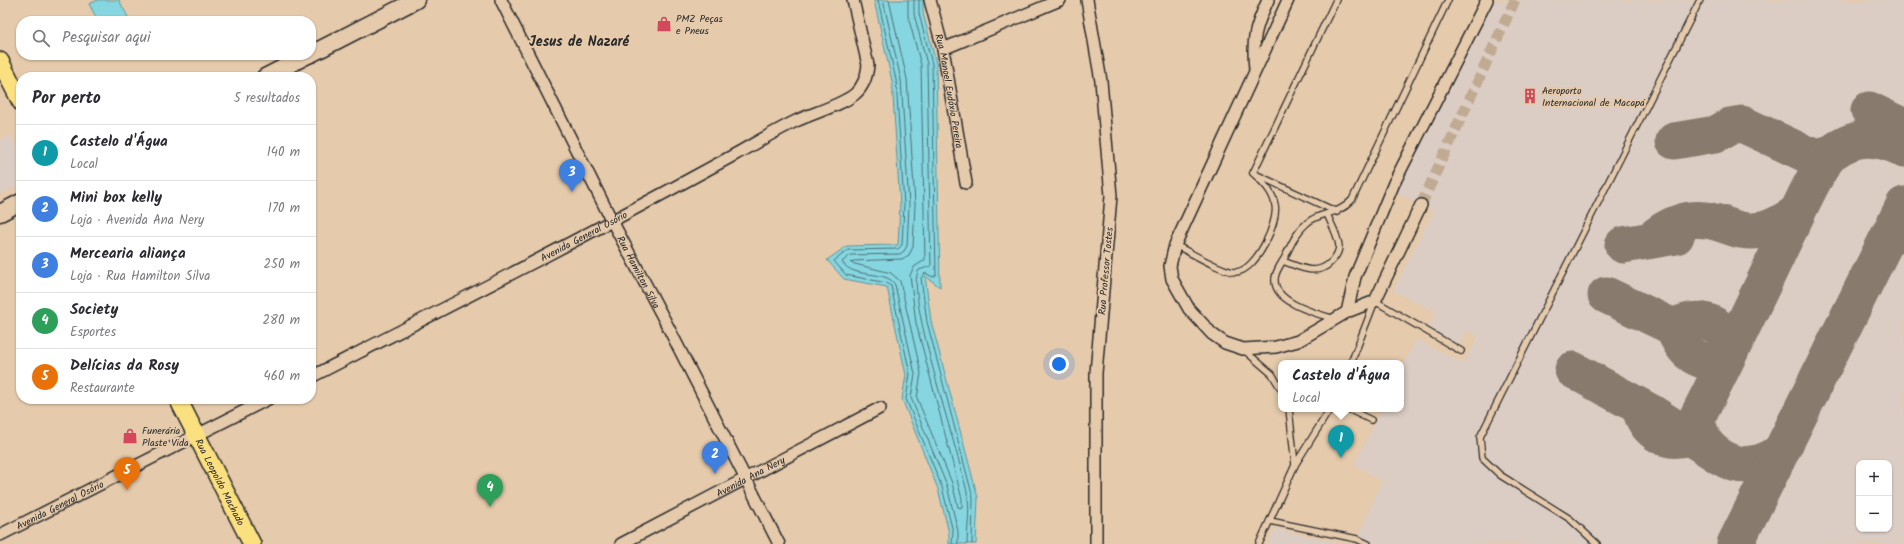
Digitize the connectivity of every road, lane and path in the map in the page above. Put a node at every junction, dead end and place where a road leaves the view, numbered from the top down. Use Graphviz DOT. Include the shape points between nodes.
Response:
graph roads {
  1 [pos="416,0"];
  2 [pos="500,0"];
  3 [pos="853,0"];
  4 [pos="930,0"];
  5 [pos="1060,0"];
  6 [pos="1087,0"];
  7 [pos="1268,0"];
  8 [pos="1288,0"];
  9 [pos="1336,0"];
  10 [pos="1448,0"];
  11 [pos="1486,0"];
  12 [pos="1700,0"];
  13 [pos="943,49"];
  14 [pos="316,51"];
  15 [pos="298,60"];
  16 [pos="0,61"];
  17 [pos="1256,69"];
  18 [pos="275,72"];
  19 [pos="16,92"];
  20 [pos="1253,173"];
  21 [pos="966,182"];
  22 [pos="1421,204"];
  23 [pos="16,205"];
  24 [pos="1337,212"];
  25 [pos="0,213"];
  26 [pos="1327,214"];
  27 [pos="612,221"];
  28 [pos="1174,245"];
  29 [pos="1283,260"];
  30 [pos="1375,301"];
  31 [pos="1347,312"];
  32 [pos="1335,319"];
  33 [pos="1243,349"];
  34 [pos="1461,351"];
  35 [pos="1352,360"];
  36 [pos="316,374"];
  37 [pos="1278,384"];
  38 [pos="181,404"];
  39 [pos="258,404"];
  40 [pos="880,408"];
  41 [pos="1289,412"];
  42 [pos="1328,412"];
  43 [pos="1354,412"];
  44 [pos="1371,420"];
  45 [pos="197,435"];
  46 [pos="1295,465"];
  47 [pos="747,479"];
  48 [pos="1270,521"];
  49 [pos="0,535"];
  50 [pos="252,544"];
  51 [pos="621,544"];
  52 [pos="779,544"];
  53 [pos="1096,544"];
  54 [pos="1259,544"];
  55 [pos="1368,544"];
  56 [pos="1598,544"];
  1 -- 14 [label="street"];
  2 -- 27 [label="street, Rua Hamilton Silva"];
  3 -- 27 [label="street, Avenida General Osório" via="868,65 862,86 855,93 846,100 794,122"];
  4 -- 13 [label="street, Rua Manoel Eudóxio Pereira"];
  5 -- 13 [label="street"];
  6 -- 53 [label="street, Rua Professor Tostes" via="1101,81 1110,196 1096,374"];
  7 -- 17 [label="street" via="1258,23 1253,46"];
  8 -- 17 [label="street"];
  9 -- 20 [label="lane"];
  10 -- 24 [label="lane" via="1352,200"];
  11 -- 31 [label="street" via="1394,183 1355,277"];
  12 -- 56 [label="lane" via="1480,438 1482,458 1500,475 1570,519"];
  13 -- 21 [label="street, Rua Manoel Eudóxio Pereira"];
  15 -- 18 [label="street"];
  16 -- 19 [label="main road"];
  17 -- 28 [label="street"];
  20 -- 24 [label="lane"];
  20 -- 28 [label="lane" via="1266,186 1274,198 1276,207 1269,233 1250,267 1235,272 1224,270"];
  22 -- 30 [label="street"];
  23 -- 25 [label="street"];
  24 -- 26 [label="lane"];
  26 -- 29 [label="lane" via="1308,222 1293,240"];
  26 -- 29 [label="lane" via="1339,247 1337,255 1328,265 1317,271"];
  27 -- 36 [label="street, Avenida General Osório"];
  27 -- 47 [label="street, Rua Hamilton Silva"];
  28 -- 33 [label="street" via="1170,266 1172,279 1189,309 1212,334 1225,343"];
  29 -- 32 [label="lane" via="1275,279 1277,289 1291,302"];
  30 -- 31 [label="street"];
  30 -- 34 [label="lane"];
  30 -- 35 [label="lane"];
  31 -- 32 [label="street"];
  32 -- 33 [label="street" via="1298,341 1276,347"];
  33 -- 37 [label="lane" via="1272,374"];
  38 -- 45 [label="main road, Rua Leopoldo Machado"];
  39 -- 45 [label="street, Avenida General Osório"];
  40 -- 47 [label="street, Avenida Ana Nery"];
  41 -- 46 [label="lane"];
  42 -- 46 [label="lane"];
  43 -- 44 [label="lane"];
  45 -- 49 [label="street, Avenida General Osório"];
  45 -- 50 [label="main road, Rua Leopoldo Machado"];
  46 -- 48 [label="lane"];
  47 -- 51 [label="street, Avenida Ana Nery"];
  47 -- 52 [label="street, Rua Hamilton Silva"];
  48 -- 54 [label="lane"];
  48 -- 55 [label="lane" via="1357,539"];
}
